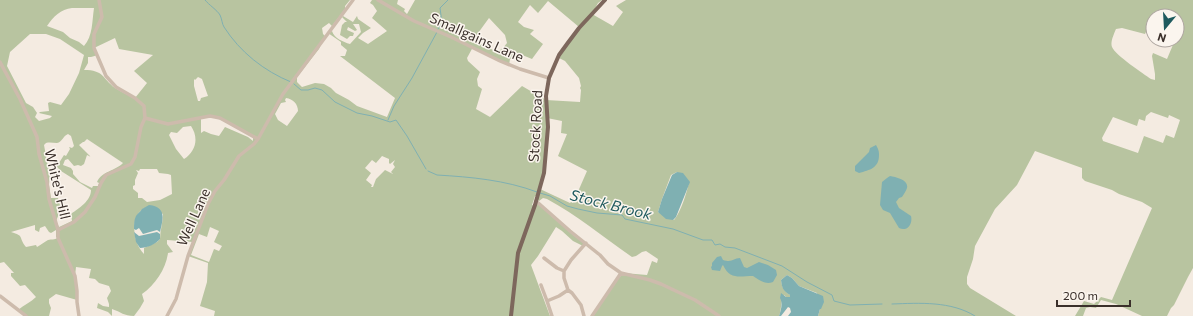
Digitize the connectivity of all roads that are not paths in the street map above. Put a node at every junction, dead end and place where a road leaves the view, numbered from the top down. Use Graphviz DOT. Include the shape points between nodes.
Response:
graph roads {
  1 [pos="99,0"];
  2 [pos="353,0"];
  3 [pos="378,0"];
  4 [pos="605,0"];
  5 [pos="0,62"];
  6 [pos="549,78"];
  7 [pos="145,118"];
  8 [pos="258,139"];
  9 [pos="536,200"];
  10 [pos="58,230"];
  11 [pos="586,243"];
  12 [pos="544,258"];
  13 [pos="564,271"];
  14 [pos="621,274"];
  15 [pos="541,285"];
  16 [pos="568,290"];
  17 [pos="0,296"];
  18 [pos="547,301"];
  19 [pos="26,316"];
  20 [pos="79,316"];
  21 [pos="168,316"];
  22 [pos="512,316"];
  23 [pos="552,316"];
  24 [pos="584,316"];
  25 [pos="592,316"];
  26 [pos="719,316"];
  1 -- 7 [label="street" via="102,17 94,34 94,48 106,76 116,87 144,106"];
  2 -- 8 [label="street" via="283,94"];
  3 -- 6 [label="street, Smallgains Lane" via="414,21 500,61"];
  4 -- 6 [label="main road, Stock Road" via="567,44"];
  5 -- 10 [label="street, White's Hill" via="35,131"];
  6 -- 9 [label="main road, Stock Road" via="546,96 548,127 544,173"];
  7 -- 8 [label="street" via="168,124 210,116 220,118"];
  7 -- 10 [label="street" via="135,157 130,164 106,175 85,212 74,222"];
  8 -- 21 [label="street, Well Lane" via="239,156 208,204"];
  9 -- 11 [label="street"];
  9 -- 22 [label="main road, Stock Road" via="518,253"];
  10 -- 20 [label="street, White's Hill" via="58,238 75,276"];
  11 -- 13 [label="street"];
  11 -- 14 [label="street"];
  12 -- 13 [label="street"];
  13 -- 16 [label="street"];
  14 -- 25 [label="street"];
  14 -- 26 [label="street" via="661,284"];
  15 -- 18 [label="street"];
  16 -- 18 [label="street"];
  16 -- 24 [label="street" via="581,305"];
  17 -- 19 [label="street"];
  18 -- 23 [label="street"];
}
